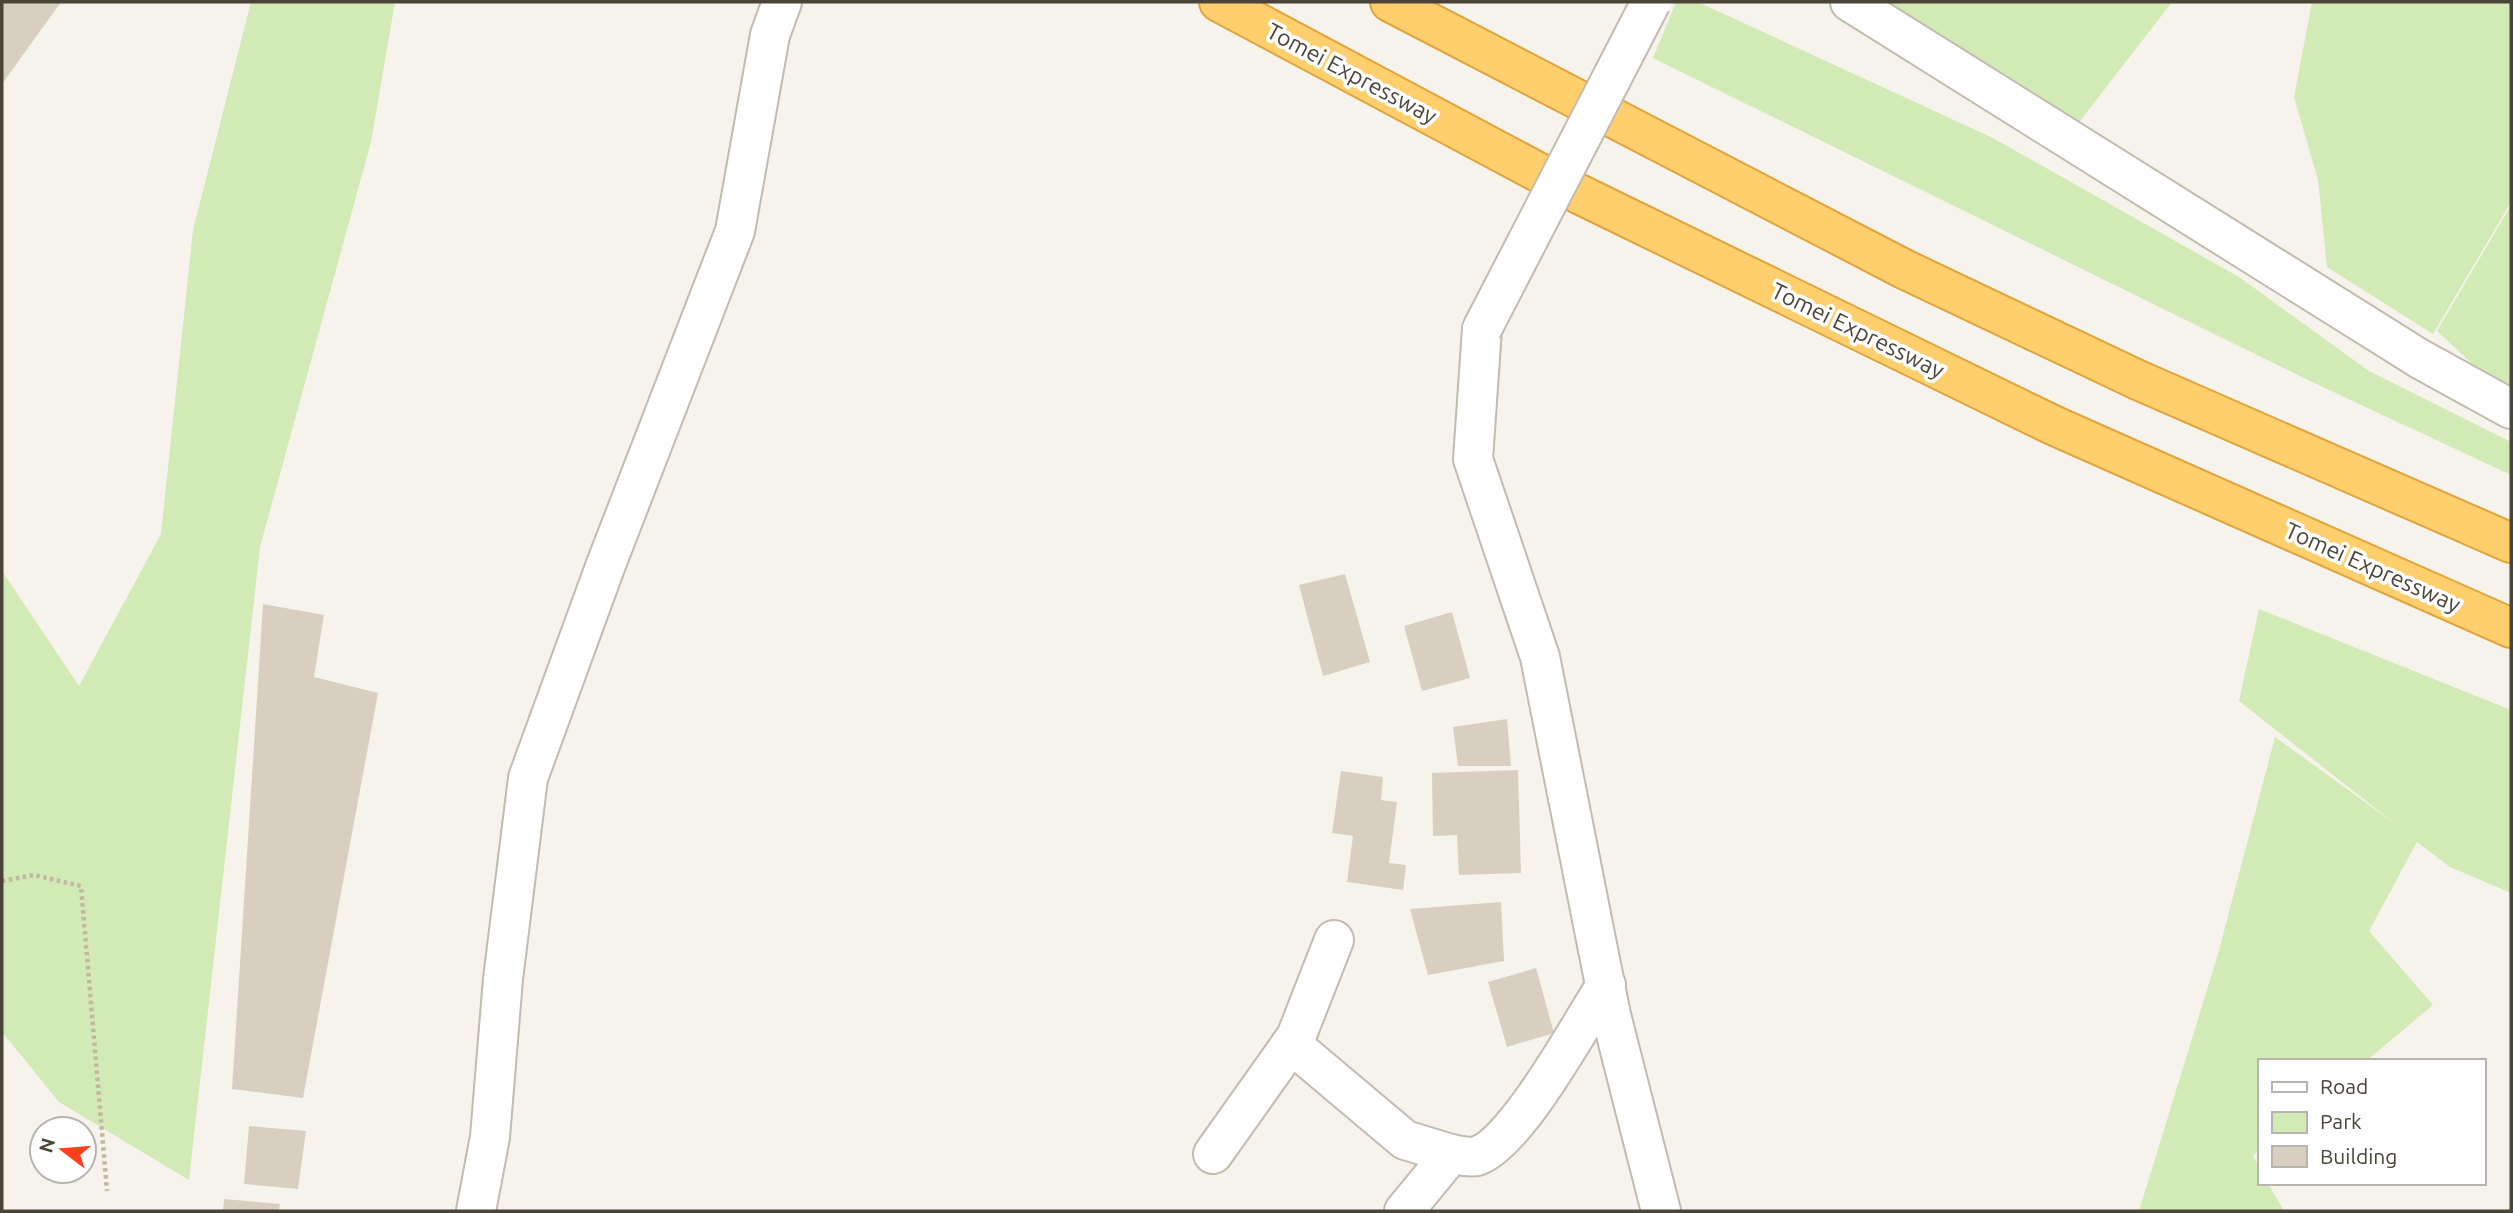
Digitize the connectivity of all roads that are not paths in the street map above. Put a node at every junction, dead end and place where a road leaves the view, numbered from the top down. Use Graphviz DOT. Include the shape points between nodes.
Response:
graph roads {
  1 [pos="782,2"];
  2 [pos="1219,2"];
  3 [pos="1390,2"];
  4 [pos="1651,2"];
  5 [pos="1850,2"];
  6 [pos="2511,409"];
  7 [pos="2511,543"];
  8 [pos="2511,628"];
  9 [pos="1334,940"];
  10 [pos="1606,985"];
  11 [pos="1291,1044"];
  12 [pos="1213,1154"];
  13 [pos="1451,1154"];
  14 [pos="476,1211"];
  15 [pos="1404,1211"];
  16 [pos="1661,1211"];
  1 -- 14 [label="street" via="770,35 735,231 528,778 503,979 490,1137"];
  2 -- 8 [label="highway, Tomei Expressway" via="1578,194 2056,426"];
  3 -- 7 [label="highway" via="1904,269 2138,380"];
  4 -- 10 [label="street, bridge" via="1482,329 1473,459 1540,657"];
  5 -- 6 [label="street" via="2420,359"];
  9 -- 11 [label="street"];
  10 -- 13 [label="street" via="1501,1141 1476,1157"];
  10 -- 16 [label="street"];
  11 -- 12 [label="street"];
  11 -- 13 [label="street" via="1405,1140"];
  13 -- 15 [label="street"];
}
